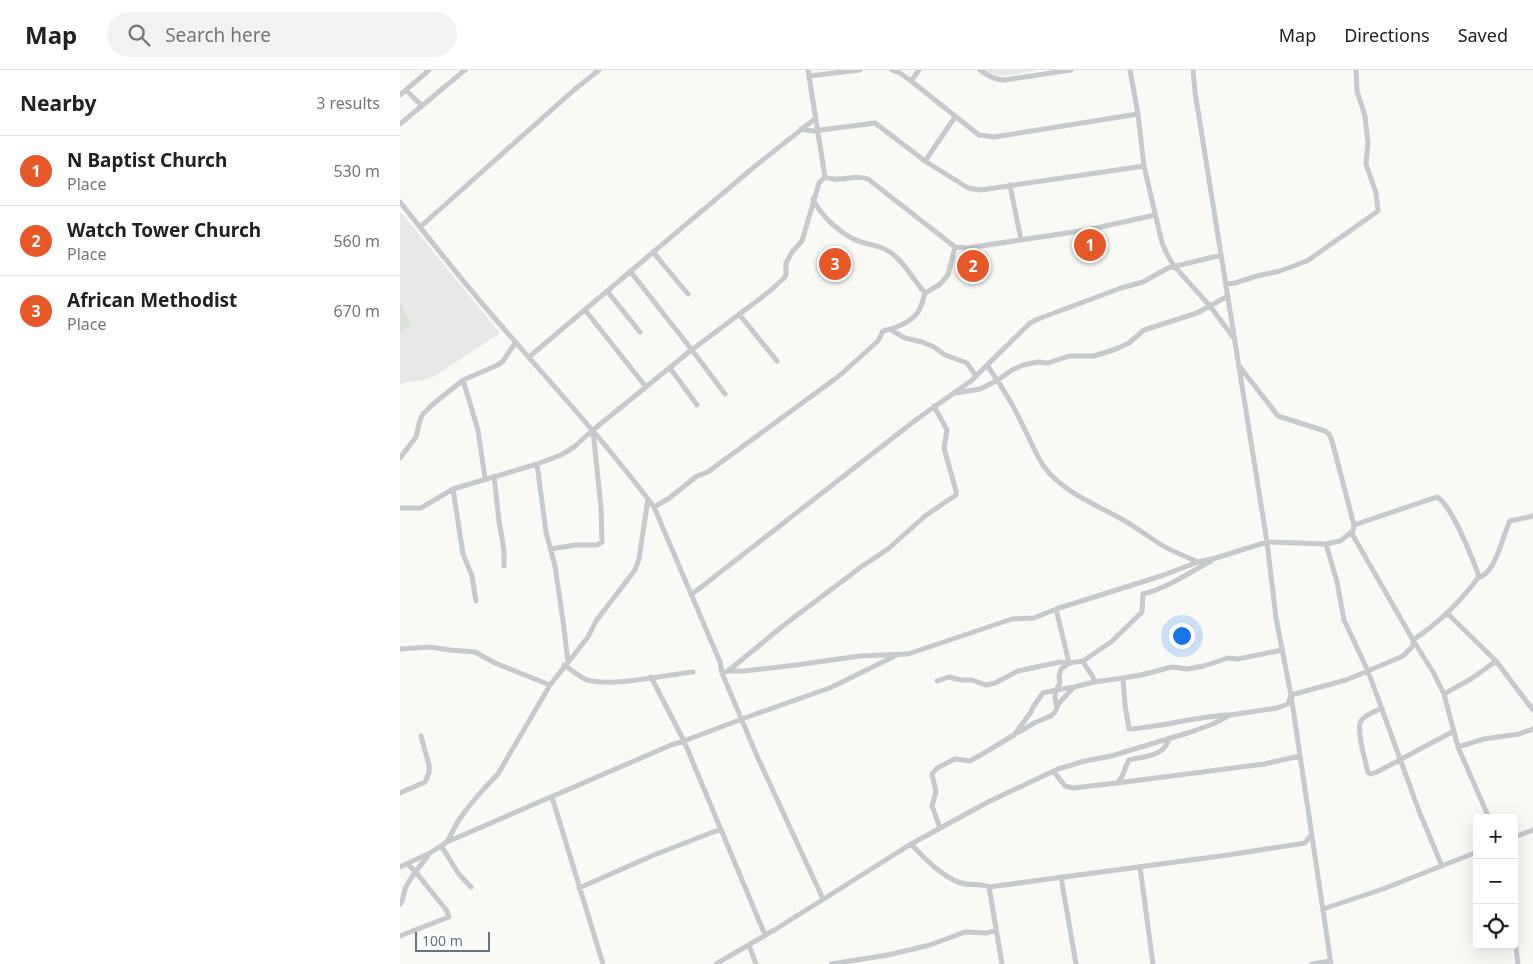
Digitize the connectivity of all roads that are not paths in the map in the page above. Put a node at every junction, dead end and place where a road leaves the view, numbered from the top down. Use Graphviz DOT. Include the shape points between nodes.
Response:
graph roads {
  1 [pos="428,70"];
  2 [pos="599,70"];
  3 [pos="808,70"];
  4 [pos="860,70"];
  5 [pos="892,70"];
  6 [pos="920,70"];
  7 [pos="980,70"];
  8 [pos="1071,70"];
  9 [pos="1130,70"];
  10 [pos="1193,70"];
  11 [pos="1356,70"];
  12 [pos="463,71"];
  13 [pos="810,76"];
  14 [pos="911,81"];
  15 [pos="406,90"];
  16 [pos="400,96"];
  17 [pos="422,106"];
  18 [pos="1138,114"];
  19 [pos="955,117"];
  20 [pos="816,118"];
  21 [pos="400,124"];
  22 [pos="801,129"];
  23 [pos="817,131"];
  24 [pos="925,161"];
  25 [pos="1144,166"];
  26 [pos="825,177"];
  27 [pos="1010,185"];
  28 [pos="813,199"];
  29 [pos="400,202"];
  30 [pos="1155,215"];
  31 [pos="420,228"];
  32 [pos="1021,240"];
  33 [pos="955,247"];
  34 [pos="653,252"];
  35 [pos="1221,254"];
  36 [pos="1174,266"];
  37 [pos="630,271"];
  38 [pos="1226,284"];
  39 [pos="607,291"];
  40 [pos="925,292"];
  41 [pos="688,294"];
  42 [pos="1228,296"];
  43 [pos="1210,306"];
  44 [pos="585,310"];
  45 [pos="739,314"];
  46 [pos="891,330"];
  47 [pos="640,332"];
  48 [pos="1234,338"];
  49 [pos="516,342"];
  50 [pos="692,350"];
  51 [pos="529,357"];
  52 [pos="777,361"];
  53 [pos="1239,364"];
  54 [pos="987,365"];
  55 [pos="670,368"];
  56 [pos="976,376"];
  57 [pos="463,380"];
  58 [pos="998,380"];
  59 [pos="646,387"];
  60 [pos="954,393"];
  61 [pos="725,394"];
  62 [pos="697,405"];
  63 [pos="934,406"];
  64 [pos="592,430"];
  65 [pos="400,458"];
  66 [pos="537,464"];
  67 [pos="494,476"];
  68 [pos="485,478"];
  69 [pos="452,489"];
  70 [pos="648,499"];
  71 [pos="654,507"];
  72 [pos="400,508"];
  73 [pos="1533,516"];
  74 [pos="1354,525"];
  75 [pos="1351,532"];
  76 [pos="1267,542"];
  77 [pos="1326,544"];
  78 [pos="551,549"];
  79 [pos="1216,558"];
  80 [pos="1198,562"];
  81 [pos="504,566"];
  82 [pos="1478,578"];
  83 [pos="691,595"];
  84 [pos="476,601"];
  85 [pos="1056,609"];
  86 [pos="1448,614"];
  87 [pos="1413,640"];
  88 [pos="400,648"];
  89 [pos="1282,650"];
  90 [pos="898,655"];
  91 [pos="1083,661"];
  92 [pos="1496,661"];
  93 [pos="566,663"];
  94 [pos="1069,663"];
  95 [pos="1368,671"];
  96 [pos="693,672"];
  97 [pos="725,672"];
  98 [pos="651,677"];
  99 [pos="1123,678"];
  100 [pos="937,681"];
  101 [pos="1096,682"];
  102 [pos="550,685"];
  103 [pos="1074,687"];
  104 [pos="1056,690"];
  105 [pos="1444,694"];
  106 [pos="1291,695"];
  107 [pos="1057,707"];
  108 [pos="1382,708"];
  109 [pos="1533,710"];
  110 [pos="1230,715"];
  111 [pos="742,719"];
  112 [pos="1533,729"];
  113 [pos="1454,731"];
  114 [pos="1014,735"];
  115 [pos="420,736"];
  116 [pos="1169,738"];
  117 [pos="684,742"];
  118 [pos="1458,746"];
  119 [pos="1300,756"];
  120 [pos="1401,759"];
  121 [pos="1054,772"];
  122 [pos="1117,784"];
  123 [pos="400,793"];
  124 [pos="552,797"];
  125 [pos="1487,814"];
  126 [pos="940,828"];
  127 [pos="721,829"];
  128 [pos="1533,830"];
  129 [pos="1312,834"];
  130 [pos="1518,836"];
  131 [pos="446,842"];
  132 [pos="911,844"];
  133 [pos="442,846"];
  134 [pos="430,853"];
  135 [pos="1473,854"];
  136 [pos="407,864"];
  137 [pos="1442,866"];
  138 [pos="400,867"];
  139 [pos="1140,868"];
  140 [pos="415,871"];
  141 [pos="1061,877"];
  142 [pos="471,887"];
  143 [pos="989,887"];
  144 [pos="579,888"];
  145 [pos="823,899"];
  146 [pos="400,904"];
  147 [pos="1323,909"];
  148 [pos="996,930"];
  149 [pos="765,935"];
  150 [pos="400,936"];
  151 [pos="749,945"];
  152 [pos="1516,949"];
  153 [pos="1331,962"];
  154 [pos="603,964"];
  155 [pos="716,964"];
  156 [pos="756,964"];
  157 [pos="831,964"];
  158 [pos="1002,964"];
  159 [pos="1076,964"];
  160 [pos="1153,964"];
  161 [pos="1312,964"];
  162 [pos="1518,964"];
  1 -- 15 [label="street"];
  2 -- 31 [label="street"];
  3 -- 13 [label="street"];
  4 -- 13 [label="street"];
  5 -- 14 [label="street"];
  6 -- 14 [label="street"];
  7 -- 8 [label="street" via="996,80"];
  9 -- 18 [label="street"];
  10 -- 35 [label="street"];
  11 -- 38 [label="street" via="1368,143 1366,164 1378,210 1307,261"];
  12 -- 17 [label="street"];
  13 -- 20 [label="street"];
  14 -- 19 [label="street"];
  15 -- 16 [label="street"];
  15 -- 17 [label="street"];
  17 -- 21 [label="street"];
  18 -- 19 [label="street" via="994,137 979,135"];
  18 -- 25 [label="street"];
  19 -- 24 [label="street"];
  20 -- 22 [label="street"];
  20 -- 23 [label="street"];
  22 -- 23 [label="street"];
  22 -- 34 [label="street"];
  23 -- 24 [label="street" via="876,123"];
  23 -- 26 [label="street"];
  24 -- 27 [label="street" via="968,188 981,190"];
  25 -- 27 [label="street"];
  25 -- 30 [label="street"];
  26 -- 28 [label="street"];
  26 -- 33 [label="street" via="833,180 868,179"];
  27 -- 32 [label="street"];
  28 -- 40 [label="street" via="842,233 895,256"];
  28 -- 45 [label="street" via="802,241 786,263 786,275"];
  29 -- 31 [label="street"];
  30 -- 32 [label="street"];
  30 -- 36 [label="street" via="1162,243"];
  31 -- 49 [label="street"];
  32 -- 33 [label="street"];
  33 -- 40 [label="street" via="945,280"];
  34 -- 37 [label="street"];
  34 -- 41 [label="street"];
  35 -- 36 [label="street"];
  35 -- 38 [label="street"];
  36 -- 43 [label="street"];
  36 -- 54 [label="street" via="1143,282 1038,318"];
  37 -- 39 [label="street"];
  37 -- 50 [label="street"];
  38 -- 42 [label="street"];
  39 -- 44 [label="street"];
  39 -- 47 [label="street"];
  40 -- 46 [label="street" via="914,317"];
  42 -- 43 [label="street"];
  42 -- 48 [label="street"];
  43 -- 48 [label="street"];
  43 -- 58 [label="street" via="1144,330 1116,349 1094,356 1069,356 1048,363 1023,365"];
  44 -- 51 [label="street"];
  44 -- 59 [label="street"];
  45 -- 50 [label="street"];
  45 -- 52 [label="street"];
  46 -- 56 [label="street" via="966,363"];
  46 -- 71 [label="street" via="883,331 878,341 827,385 708,472"];
  48 -- 53 [label="street"];
  49 -- 51 [label="street"];
  49 -- 57 [label="street" via="498,365"];
  50 -- 55 [label="street"];
  50 -- 61 [label="street"];
  51 -- 64 [label="street"];
  53 -- 74 [label="street" via="1278,416 1329,434"];
  53 -- 76 [label="street"];
  54 -- 56 [label="street"];
  54 -- 58 [label="street"];
  55 -- 59 [label="street"];
  55 -- 62 [label="street"];
  56 -- 60 [label="street"];
  57 -- 65 [label="street" via="423,414 416,436"];
  57 -- 68 [label="street" via="478,430"];
  58 -- 60 [label="street" via="980,389"];
  58 -- 80 [label="street" via="1034,450 1056,480 1161,545"];
  59 -- 64 [label="street"];
  60 -- 63 [label="street"];
  63 -- 83 [label="street"];
  63 -- 97 [label="street" via="947,430 944,448 956,495"];
  64 -- 66 [label="street" via="574,447"];
  64 -- 70 [label="street"];
  64 -- 78 [label="street" via="602,542"];
  66 -- 67 [label="street"];
  66 -- 78 [label="street"];
  67 -- 68 [label="street"];
  67 -- 81 [label="street"];
  68 -- 69 [label="street"];
  69 -- 72 [label="street" via="421,508"];
  69 -- 84 [label="street" via="463,554 472,576"];
  70 -- 71 [label="street"];
  70 -- 93 [label="street" via="638,565"];
  71 -- 83 [label="street"];
  73 -- 82 [label="street" via="1510,521 1494,564 1483,577"];
  74 -- 75 [label="street"];
  74 -- 82 [label="street" via="1437,497 1450,513"];
  75 -- 77 [label="street"];
  75 -- 87 [label="street"];
  76 -- 77 [label="street"];
  76 -- 79 [label="street"];
  76 -- 89 [label="street"];
  77 -- 95 [label="street" via="1344,620"];
  78 -- 93 [label="street" via="564,621"];
  79 -- 80 [label="street"];
  79 -- 91 [label="street" via="1155,591 1143,594 1142,612 1111,642"];
  80 -- 85 [label="street"];
  82 -- 86 [label="street"];
  83 -- 97 [label="street"];
  85 -- 90 [label="street" via="1034,618 1012,619"];
  85 -- 94 [label="street"];
  86 -- 87 [label="street"];
  86 -- 92 [label="street"];
  87 -- 95 [label="street" via="1413,646 1403,656"];
  87 -- 105 [label="street"];
  88 -- 102 [label="street" via="430,647 475,652"];
  89 -- 99 [label="street"];
  89 -- 106 [label="street"];
  90 -- 97 [label="street" via="860,656"];
  90 -- 111 [label="street" via="832,687"];
  91 -- 94 [label="street"];
  91 -- 101 [label="street"];
  92 -- 105 [label="street"];
  92 -- 109 [label="street"];
  93 -- 98 [label="street" via="581,677 595,681"];
  93 -- 102 [label="street"];
  94 -- 100 [label="street" via="1018,671 986,685 949,677"];
  94 -- 104 [label="street" via="1062,669"];
  95 -- 106 [label="street"];
  95 -- 108 [label="street"];
  96 -- 98 [label="street"];
  97 -- 111 [label="street"];
  98 -- 117 [label="street"];
  99 -- 101 [label="street"];
  99 -- 110 [label="street" via="1129,729"];
  101 -- 103 [label="street"];
  102 -- 131 [label="street" via="498,774 466,810"];
  103 -- 104 [label="street"];
  103 -- 107 [label="street"];
  104 -- 107 [label="street"];
  104 -- 114 [label="street" via="1043,694"];
  105 -- 113 [label="street"];
  106 -- 110 [label="street" via="1288,704 1277,708"];
  106 -- 119 [label="street"];
  107 -- 114 [label="street" via="1051,716"];
  108 -- 120 [label="street"];
  108 -- 120 [label="street" via="1360,722 1368,772 1377,772"];
  110 -- 116 [label="street"];
  111 -- 117 [label="street"];
  111 -- 145 [label="street"];
  112 -- 118 [label="street"];
  113 -- 118 [label="street"];
  113 -- 120 [label="street"];
  114 -- 126 [label="street" via="970,760 955,759 937,768 932,776 936,792 932,806"];
  115 -- 123 [label="street" via="429,773 425,782"];
  116 -- 121 [label="street"];
  116 -- 122 [label="street" via="1168,745 1160,753 1129,760"];
  117 -- 124 [label="street"];
  117 -- 127 [label="street"];
  118 -- 125 [label="street"];
  119 -- 122 [label="street" via="1255,766"];
  119 -- 129 [label="street"];
  120 -- 137 [label="street"];
  121 -- 122 [label="street" via="1065,786 1073,788"];
  121 -- 126 [label="street"];
  124 -- 131 [label="street"];
  124 -- 144 [label="street"];
  126 -- 132 [label="street"];
  127 -- 144 [label="street"];
  127 -- 149 [label="street"];
  128 -- 130 [label="street"];
  129 -- 139 [label="street" via="1305,842"];
  129 -- 147 [label="street"];
  131 -- 133 [label="street"];
  132 -- 143 [label="street" via="925,860 950,878 964,884"];
  132 -- 145 [label="street"];
  133 -- 134 [label="street"];
  133 -- 142 [label="street" via="458,873"];
  134 -- 136 [label="street"];
  134 -- 140 [label="street"];
  135 -- 137 [label="street"];
  136 -- 138 [label="street"];
  136 -- 140 [label="street"];
  137 -- 147 [label="street"];
  139 -- 141 [label="street"];
  139 -- 160 [label="street"];
  140 -- 146 [label="street"];
  140 -- 150 [label="street" via="449,917"];
  141 -- 143 [label="street"];
  141 -- 159 [label="street"];
  143 -- 148 [label="street"];
  144 -- 154 [label="street"];
  145 -- 149 [label="street"];
  147 -- 153 [label="street"];
  148 -- 157 [label="street" via="965,932 930,945"];
  148 -- 158 [label="street"];
  149 -- 151 [label="street"];
  151 -- 155 [label="street"];
  151 -- 156 [label="street"];
  152 -- 162 [label="street"];
  153 -- 161 [label="street"];
}
